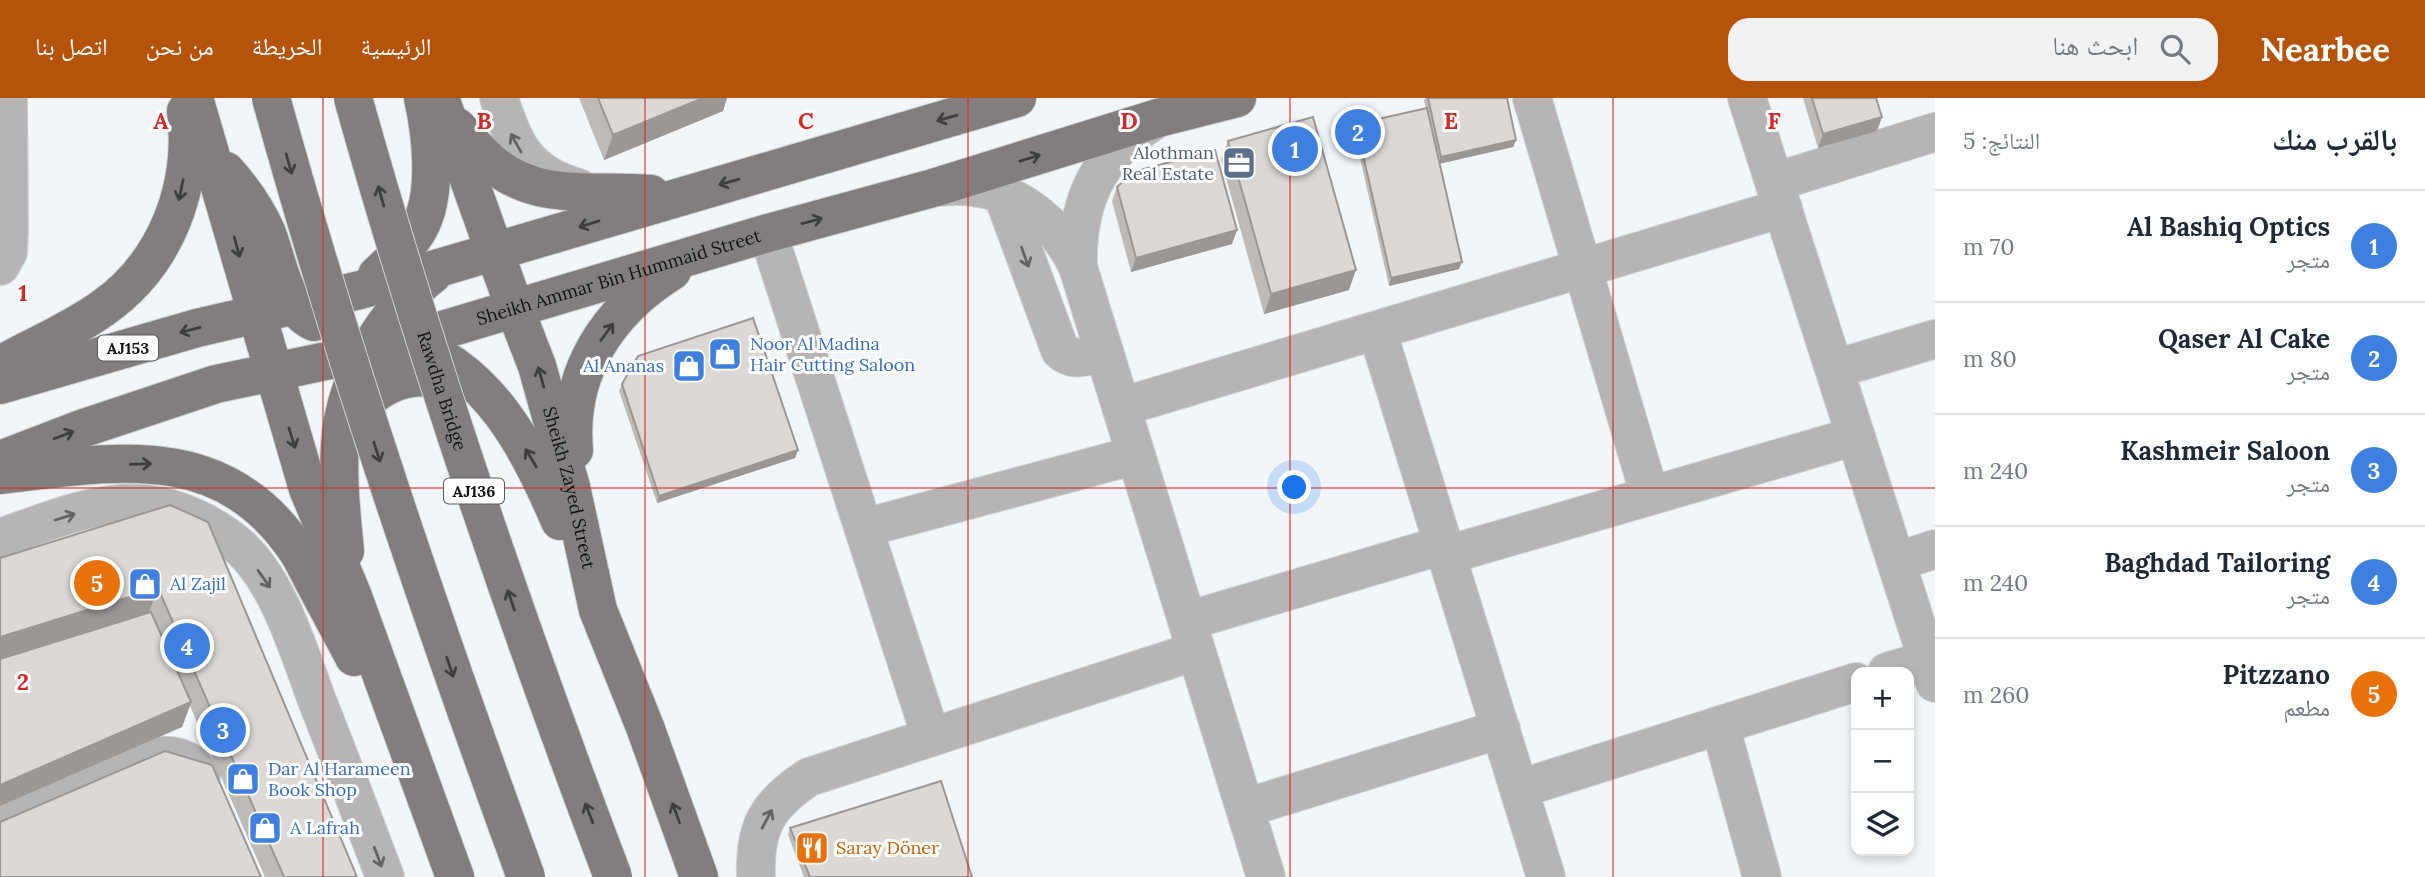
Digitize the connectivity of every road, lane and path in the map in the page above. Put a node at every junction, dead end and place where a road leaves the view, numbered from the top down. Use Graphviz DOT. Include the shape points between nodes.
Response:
graph roads {
  1 [pos="8,98"];
  2 [pos="184,98"];
  3 [pos="194,98"];
  4 [pos="271,98"];
  5 [pos="353,98"];
  6 [pos="499,98"];
  7 [pos="1014,98"];
  8 [pos="1237,98"];
  9 [pos="1532,98"];
  10 [pos="1747,98"];
  11 [pos="436,104"];
  12 [pos="1158,118"];
  13 [pos="1935,132"];
  14 [pos="213,157"];
  15 [pos="933,188"];
  16 [pos="616,191"];
  17 [pos="1002,193"];
  18 [pos="1779,195"];
  19 [pos="678,197"];
  20 [pos="768,233"];
  21 [pos="496,252"];
  22 [pos="274,254"];
  23 [pos="699,254"];
  24 [pos="0,266"];
  25 [pos="442,267"];
  26 [pos="1078,267"];
  27 [pos="1584,268"];
  28 [pos="371,280"];
  29 [pos="515,309"];
  30 [pos="256,315"];
  31 [pos="307,315"];
  32 [pos="1377,330"];
  33 [pos="1935,339"];
  34 [pos="384,343"];
  35 [pos="1104,352"];
  36 [pos="270,363"];
  37 [pos="0,365"];
  38 [pos="1835,369"];
  39 [pos="0,385"];
  40 [pos="479,386"];
  41 [pos="1121,407"];
  42 [pos="342,427"];
  43 [pos="1856,436"];
  44 [pos="1136,455"];
  45 [pos="0,460"];
  46 [pos="0,475"];
  47 [pos="1650,496"];
  48 [pos="864,528"];
  49 [pos="0,538"];
  50 [pos="1935,549"];
  51 [pos="1445,550"];
  52 [pos="1896,562"];
  53 [pos="352,594"];
  54 [pos="598,610"];
  55 [pos="1191,636"];
  56 [pos="1931,671"];
  57 [pos="1851,684"];
  58 [pos="1720,725"];
  59 [pos="645,726"];
  60 [pos="1501,729"];
  61 [pos="931,737"];
  62 [pos="412,761"];
  63 [pos="1519,789"];
  64 [pos="1245,808"];
  65 [pos="218,810"];
  66 [pos="0,820"];
  67 [pos="385,877"];
  68 [pos="455,877"];
  69 [pos="526,877"];
  70 [pos="613,877"];
  71 [pos="699,877"];
  72 [pos="756,877"];
  73 [pos="1266,877"];
  74 [pos="1546,877"];
  75 [pos="1762,877"];
  1 -- 24 [label="street" via="8,252"];
  2 -- 37 [label="main road, one-way" via="186,169 178,208 162,245 136,279 105,307"];
  3 -- 14 [label="main road"];
  4 -- 69 [label="main road, one-way, bridge" via="376,446"];
  70 -- 5 [label="main road, Rawdha Bridge / AJ136, one-way, bridge" via="489,538"];
  16 -- 6 [label="street, one-way" via="578,188 538,169 516,144"];
  7 -- 19 [label="main road, one-way"];
  8 -- 12 [label="main road, Sheikh Ammar Bin Hummaid Street"];
  9 -- 27 [label="street"];
  10 -- 18 [label="street"];
  11 -- 16 [label="main road" via="495,166 515,179 558,192"];
  11 -- 21 [label="main road, Sheikh Zayed Street"];
  11 -- 28 [label="main road" via="429,125 431,159 423,220 413,237"];
  15 -- 12 [label="main road, Sheikh Ammar Bin Hummaid Street, one-way"];
  12 -- 26 [label="street" via="1117,149 1089,191 1077,242"];
  13 -- 18 [label="street"];
  14 -- 22 [label="main road" via="251,203"];
  14 -- 30 [label="main road, one-way"];
  15 -- 17 [label="street" via="967,186"];
  20 -- 15 [label="main road, Sheikh Ammar Bin Hummaid Street, one-way"];
  16 -- 19 [label="main road"];
  17 -- 26 [label="street" via="1048,222"];
  17 -- 35 [label="street, one-way" via="1060,350 1073,358"];
  18 -- 27 [label="street"];
  18 -- 38 [label="street"];
  19 -- 21 [label="main road, one-way"];
  20 -- 23 [label="main road, Sheikh Ammar Bin Hummaid Street"];
  20 -- 48 [label="street"];
  21 -- 25 [label="main road"];
  21 -- 29 [label="main road, Sheikh Zayed Street"];
  22 -- 28 [label="main road" via="299,281 319,286"];
  22 -- 31 [label="main road" via="288,292"];
  23 -- 29 [label="main road, Sheikh Ammar Bin Hummaid Street"];
  59 -- 23 [label="main road, one-way" via="577,461 574,402 592,355 632,301"];
  25 -- 28 [label="main road"];
  25 -- 34 [label="main road" via="413,292"];
  26 -- 35 [label="street"];
  27 -- 32 [label="street"];
  27 -- 47 [label="street"];
  28 -- 31 [label="main road"];
  29 -- 34 [label="main road, Sheikh Ammar Bin Hummaid Street"];
  54 -- 29 [label="main road, Sheikh Zayed Street, one-way" via="556,429"];
  30 -- 31 [label="main road"];
  30 -- 36 [label="main road"];
  30 -- 39 [label="main road, AJ153, one-way"];
  31 -- 34 [label="main road" via="337,330"];
  31 -- 36 [label="main road" via="299,337"];
  32 -- 41 [label="street"];
  32 -- 51 [label="street"];
  33 -- 38 [label="street"];
  34 -- 36 [label="main road, Sheikh Ammar Bin Hummaid Street"];
  34 -- 40 [label="main road" via="423,347"];
  34 -- 42 [label="main road" via="352,388"];
  35 -- 41 [label="street"];
  45 -- 36 [label="main road, Sheikh Ammar Bin Hummaid Street, one-way"];
  36 -- 53 [label="main road, one-way" via="308,489"];
  38 -- 43 [label="street"];
  40 -- 42 [label="main road" via="431,376 394,382 363,402"];
  54 -- 40 [label="main road, one-way" via="537,468 513,427"];
  41 -- 44 [label="street"];
  42 -- 53 [label="main road" via="341,511"];
  43 -- 47 [label="street"];
  43 -- 52 [label="street"];
  44 -- 48 [label="street"];
  44 -- 55 [label="street"];
  46 -- 62 [label="main road, one-way" via="157,463 192,470 254,502 298,550"];
  47 -- 51 [label="street"];
  48 -- 61 [label="street"];
  49 -- 67 [label="street, one-way" via="114,504 160,506 203,521 241,548 269,584 290,630"];
  50 -- 52 [label="street"];
  51 -- 55 [label="street"];
  51 -- 60 [label="street"];
  52 -- 56 [label="street"];
  53 -- 62 [label="main road"];
  54 -- 59 [label="main road, Sheikh Zayed Street"];
  55 -- 61 [label="street"];
  55 -- 64 [label="street"];
  57 -- 58 [label="street"];
  58 -- 63 [label="street"];
  58 -- 75 [label="street"];
  71 -- 59 [label="main road, Sheikh Zayed Street, one-way"];
  60 -- 63 [label="street"];
  60 -- 64 [label="street"];
  72 -- 61 [label="street, one-way" via="756,846 765,817 784,793 809,777"];
  62 -- 68 [label="main road"];
  63 -- 74 [label="street"];
  64 -- 73 [label="street"];
  65 -- 66 [label="street" via="197,768 178,756 156,755"];
}
